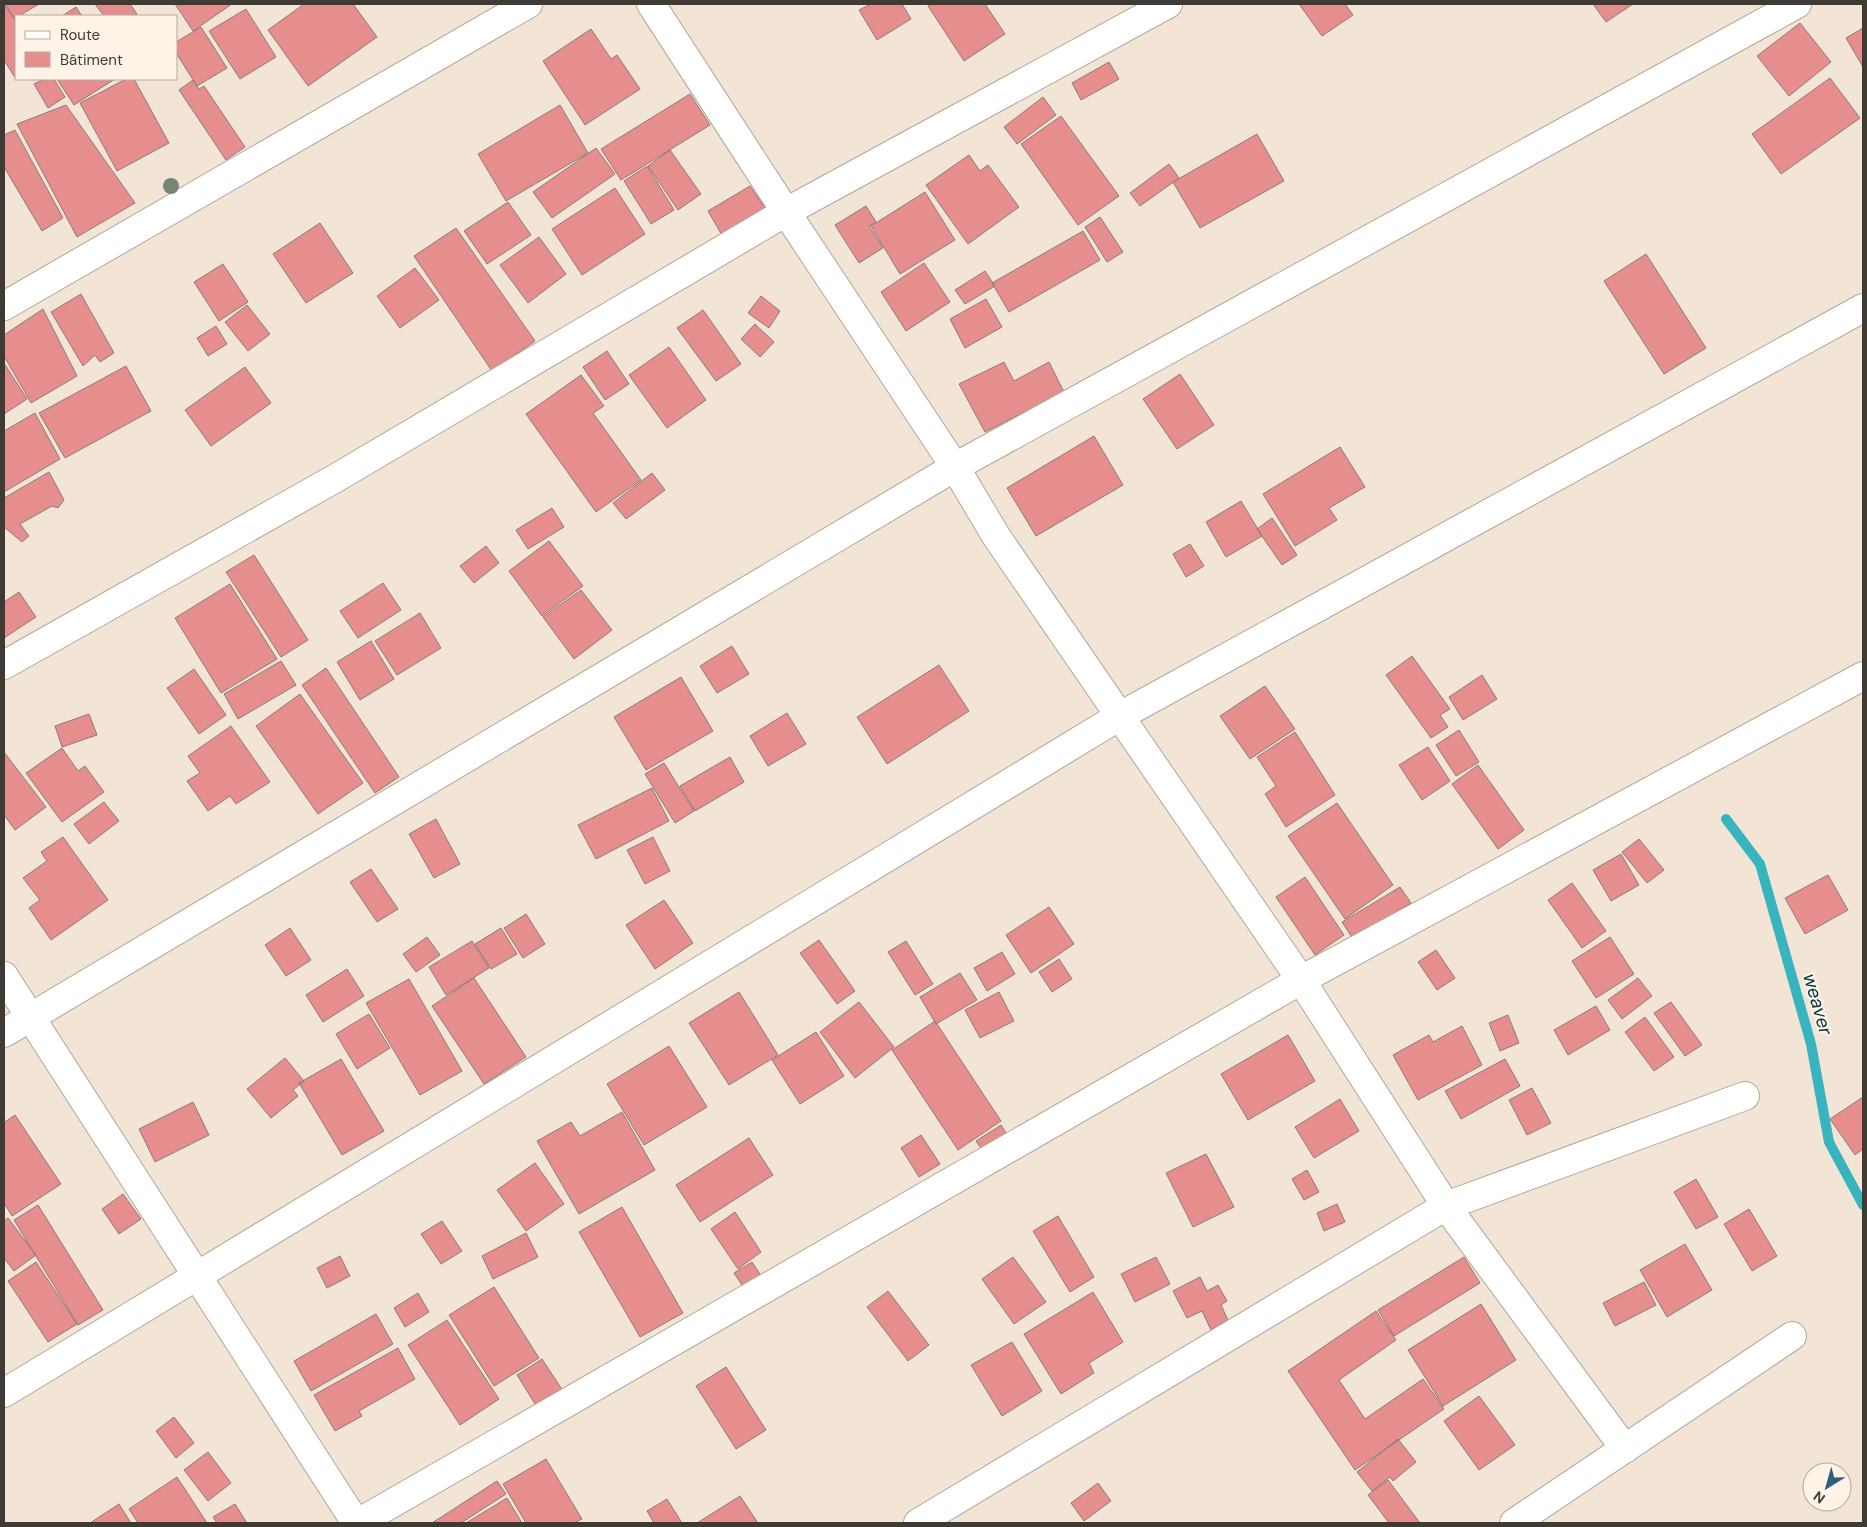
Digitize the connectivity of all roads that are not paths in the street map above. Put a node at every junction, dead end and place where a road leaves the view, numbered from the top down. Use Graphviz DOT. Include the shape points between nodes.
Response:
graph roads {
  1 [pos="528,4"];
  2 [pos="651,4"];
  3 [pos="1168,4"];
  4 [pos="1797,4"];
  5 [pos="786,212"];
  6 [pos="4,306"];
  7 [pos="1863,308"];
  8 [pos="955,467"];
  9 [pos="4,665"];
  10 [pos="1863,676"];
  11 [pos="1120,716"];
  12 [pos="4,976"];
  13 [pos="1301,980"];
  14 [pos="30,1017"];
  15 [pos="4,1033"];
  16 [pos="1745,1096"];
  17 [pos="1446,1206"];
  18 [pos="197,1275"];
  19 [pos="1792,1336"];
  20 [pos="4,1393"];
  21 [pos="1625,1449"];
  22 [pos="357,1523"];
  23 [pos="918,1523"];
  24 [pos="1514,1523"];
  1 -- 6 [label="street"];
  2 -- 5 [label="street"];
  3 -- 5 [label="street"];
  4 -- 8 [label="street"];
  5 -- 8 [label="street"];
  5 -- 9 [label="street" via="336,478"];
  7 -- 11 [label="street"];
  8 -- 11 [label="street" via="996,536"];
  8 -- 14 [label="street"];
  10 -- 13 [label="street"];
  11 -- 13 [label="street"];
  11 -- 18 [label="street"];
  12 -- 14 [label="street"];
  13 -- 17 [label="street"];
  13 -- 22 [label="street"];
  14 -- 15 [label="street"];
  14 -- 18 [label="street"];
  16 -- 17 [label="street"];
  17 -- 21 [label="street"];
  17 -- 23 [label="street"];
  18 -- 20 [label="street"];
  18 -- 22 [label="street"];
  19 -- 21 [label="street"];
  21 -- 24 [label="street"];
}
